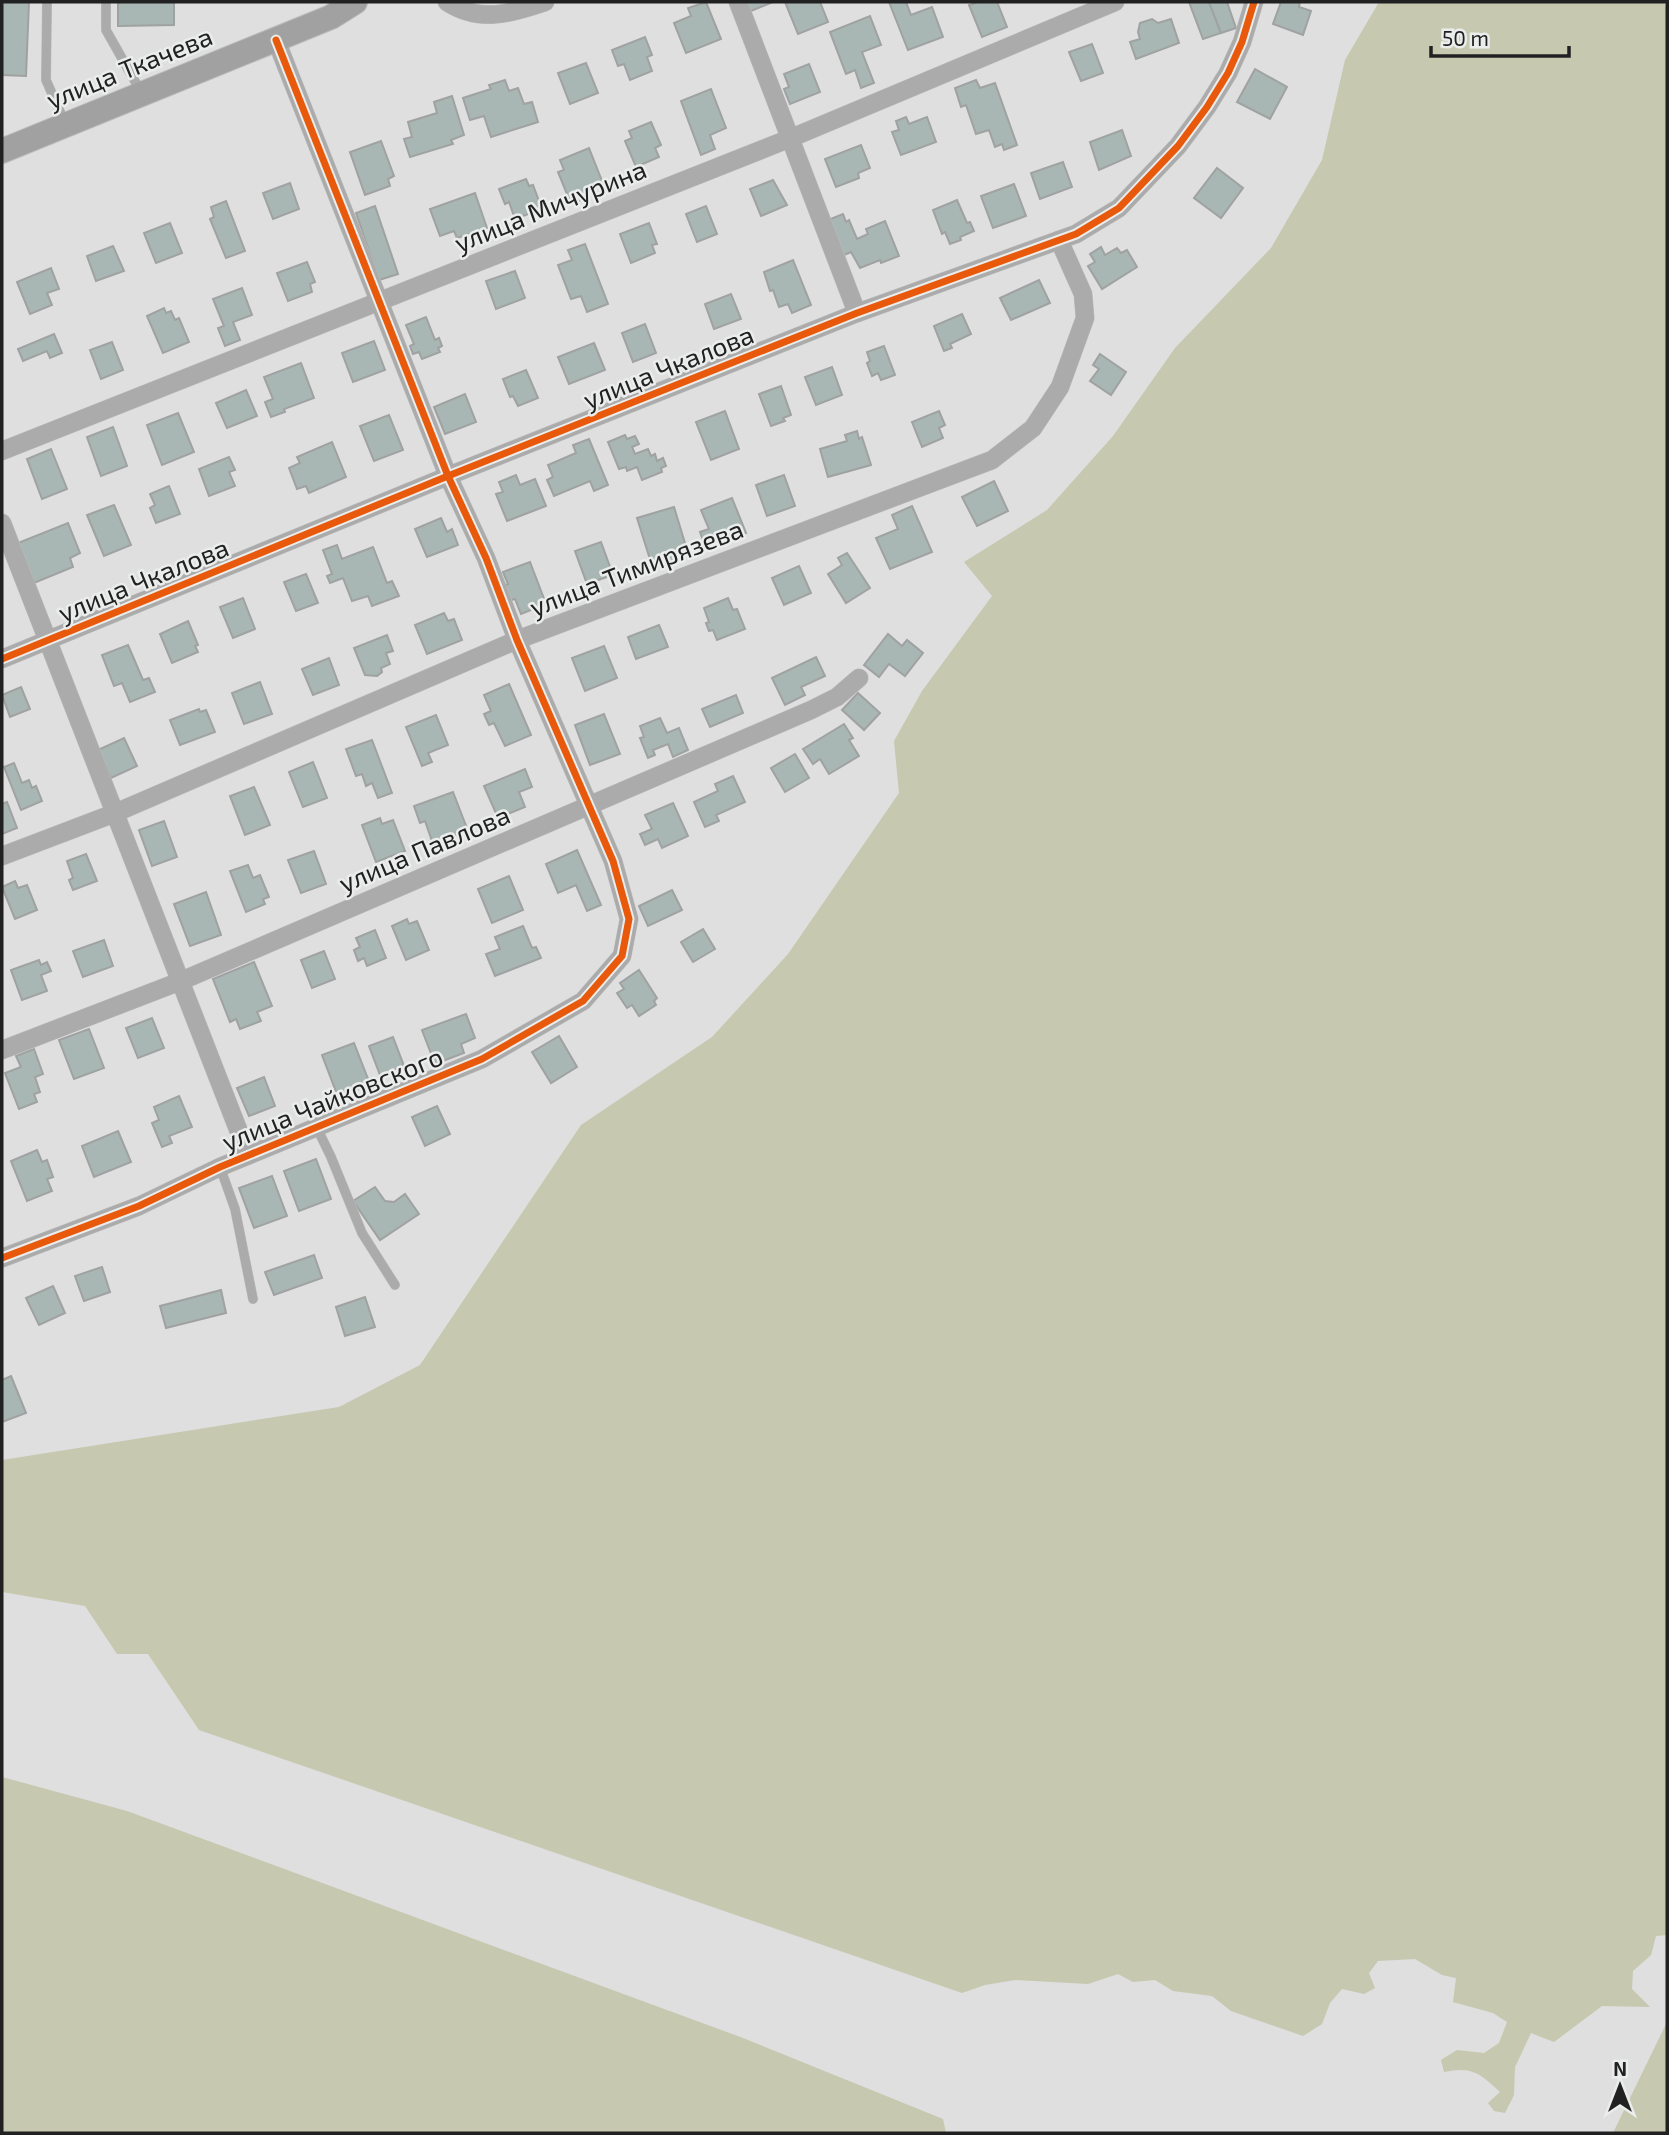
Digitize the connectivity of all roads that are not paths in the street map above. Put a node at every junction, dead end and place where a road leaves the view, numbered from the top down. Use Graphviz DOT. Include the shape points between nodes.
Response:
graph roads {
  1 [pos="47,2"];
  2 [pos="106,2"];
  3 [pos="355,2"];
  4 [pos="447,2"];
  5 [pos="545,2"];
  6 [pos="738,2"];
  7 [pos="1115,2"];
  8 [pos="1254,2"];
  9 [pos="276,40"];
  10 [pos="142,94"];
  11 [pos="65,125"];
  12 [pos="791,138"];
  13 [pos="2,151"];
  14 [pos="1059,240"];
  15 [pos="378,301"];
  16 [pos="857,313"];
  17 [pos="2,451"];
  18 [pos="448,476"];
  19 [pos="2,523"];
  20 [pos="517,640"];
  21 [pos="48,642"];
  22 [pos="2,659"];
  23 [pos="859,678"];
  24 [pos="588,806"];
  25 [pos="115,813"];
  26 [pos="2,856"];
  27 [pos="181,981"];
  28 [pos="2,1050"];
  29 [pos="316,1126"];
  30 [pos="248,1155"];
  31 [pos="220,1167"];
  32 [pos="2,1258"];
  33 [pos="395,1285"];
  34 [pos="253,1299"];
  1 -- 11 [label="lane" via="46,80"];
  2 -- 10 [label="lane" via="106,30"];
  3 -- 9 [label="street, улица Ткачева"];
  4 -- 5 [label="street" via="479,16"];
  6 -- 12 [label="street"];
  7 -- 12 [label="street, улица Мичурина"];
  8 -- 14 [label="street, улица Чкалова" via="1228,73 1178,146 1119,208"];
  9 -- 10 [label="street, улица Ткачева"];
  9 -- 15 [label="street"];
  10 -- 11 [label="street, улица Ткачева"];
  11 -- 13 [label="street, улица Ткачева"];
  12 -- 15 [label="street, улица Мичурина"];
  12 -- 16 [label="street"];
  14 -- 16 [label="street, улица Чкалова"];
  14 -- 20 [label="street, улица Тимирязева" via="1083,294 1086,318 1060,387 1033,428 992,460"];
  15 -- 17 [label="street, улица Мичурина"];
  15 -- 18 [label="street"];
  16 -- 18 [label="street, улица Чкалова"];
  18 -- 20 [label="street"];
  18 -- 21 [label="street, улица Чкалова"];
  19 -- 21 [label="street"];
  20 -- 24 [label="street"];
  20 -- 25 [label="street, улица Тимирязева"];
  21 -- 22 [label="street, улица Чкалова"];
  21 -- 25 [label="street"];
  23 -- 24 [label="street, улица Павлова" via="811,710"];
  24 -- 27 [label="street, улица Павлова"];
  24 -- 29 [label="street, улица Чайковского" via="613,861 628,919 622,956 583,1001 482,1059"];
  25 -- 26 [label="street, улица Тимирязева"];
  25 -- 27 [label="street"];
  27 -- 28 [label="street, улица Павлова"];
  27 -- 30 [label="street"];
  29 -- 30 [label="street, улица Чайковского"];
  29 -- 33 [label="lane" via="362,1233"];
  30 -- 31 [label="street, улица Чайковского"];
  31 -- 32 [label="street, улица Чайковского" via="139,1206"];
  31 -- 34 [label="lane" via="235,1209"];
}
